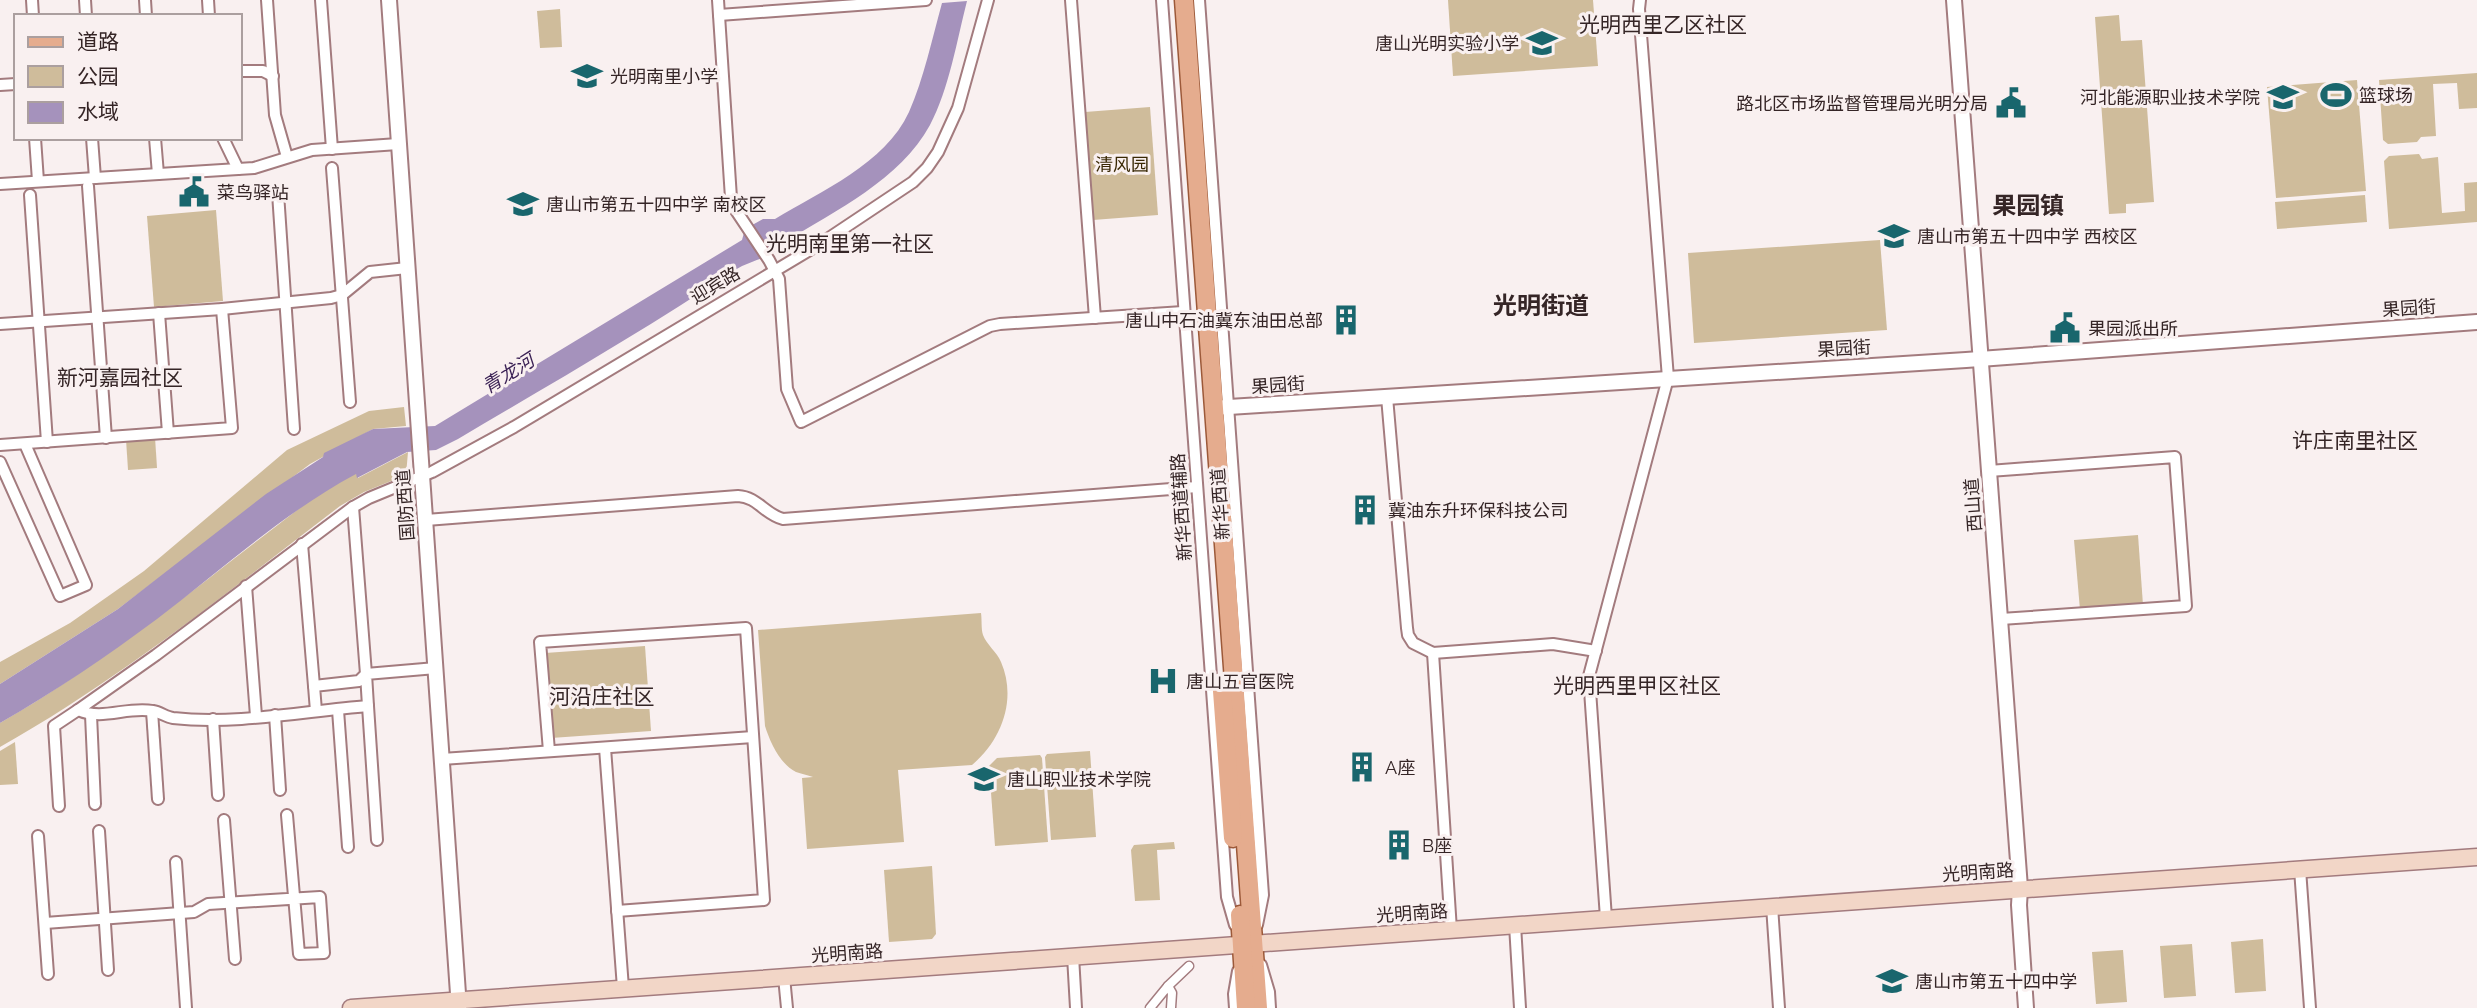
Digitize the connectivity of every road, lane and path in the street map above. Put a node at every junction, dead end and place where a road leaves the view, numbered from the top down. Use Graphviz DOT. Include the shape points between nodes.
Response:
graph roads {
  1 [pos="267,0"];
  2 [pos="321,0"];
  3 [pos="388,0"];
  4 [pos="718,0"];
  5 [pos="926,0"];
  6 [pos="988,0"];
  7 [pos="1071,0"];
  8 [pos="1162,0"];
  9 [pos="1175,0"];
  10 [pos="1184,0"];
  11 [pos="1199,0"];
  12 [pos="1640,0"];
  13 [pos="1954,0"];
  14 [pos="719,15"];
  15 [pos="242,71"];
  16 [pos="273,76"];
  17 [pos="35,140"];
  18 [pos="92,140"];
  19 [pos="155,140"];
  20 [pos="224,140"];
  21 [pos="398,144"];
  22 [pos="332,149"];
  23 [pos="287,157"];
  24 [pos="332,168"];
  25 [pos="237,169"];
  26 [pos="158,174"];
  27 [pos="38,181"];
  28 [pos="91,182"];
  29 [pos="0,184"];
  30 [pos="278,193"];
  31 [pos="30,195"];
  32 [pos="772,265"];
  33 [pos="407,268"];
  34 [pos="342,295"];
  35 [pos="286,304"];
  36 [pos="222,309"];
  37 [pos="1184,312"];
  38 [pos="159,313"];
  39 [pos="97,318"];
  40 [pos="1095,318"];
  41 [pos="39,322"];
  42 [pos="2477,322"];
  43 [pos="0,324"];
  44 [pos="1980,359"];
  45 [pos="1668,378"];
  46 [pos="1387,397"];
  47 [pos="350,402"];
  48 [pos="1220,408"];
  49 [pos="294,429"];
  50 [pos="168,433"];
  51 [pos="106,438"];
  52 [pos="47,442"];
  53 [pos="25,443"];
  54 [pos="0,445"];
  55 [pos="0,462"];
  56 [pos="425,471"];
  57 [pos="1989,471"];
  58 [pos="1197,488"];
  59 [pos="353,507"];
  60 [pos="426,520"];
  61 [pos="302,544"];
  62 [pos="246,586"];
  63 [pos="2001,619"];
  64 [pos="1596,651"];
  65 [pos="1433,653"];
  66 [pos="436,668"];
  67 [pos="366,674"];
  68 [pos="314,686"];
  69 [pos="368,706"];
  70 [pos="78,709"];
  71 [pos="152,710"];
  72 [pos="338,710"];
  73 [pos="316,711"];
  74 [pos="91,715"];
  75 [pos="275,715"];
  76 [pos="256,716"];
  77 [pos="213,719"];
  78 [pos="753,737"];
  79 [pos="605,748"];
  80 [pos="548,751"];
  81 [pos="442,759"];
  82 [pos="280,790"];
  83 [pos="218,794"];
  84 [pos="158,799"];
  85 [pos="95,804"];
  86 [pos="60,806"];
  87 [pos="287,815"];
  88 [pos="224,821"];
  89 [pos="99,831"];
  90 [pos="38,836"];
  91 [pos="377,841"];
  92 [pos="348,847"];
  93 [pos="2477,857"];
  94 [pos="176,862"];
  95 [pos="2300,869"];
  96 [pos="2020,888"];
  97 [pos="295,898"];
  98 [pos="230,903"];
  99 [pos="1772,906"];
  100 [pos="617,911"];
  101 [pos="179,913"];
  102 [pos="1605,918"];
  103 [pos="105,919"];
  104 [pos="44,923"];
  105 [pos="1515,925"];
  106 [pos="1451,930"];
  107 [pos="1248,944"];
  108 [pos="1073,956"];
  109 [pos="235,959"];
  110 [pos="1189,966"];
  111 [pos="108,970"];
  112 [pos="48,974"];
  113 [pos="784,977"];
  114 [pos="1168,986"];
  115 [pos="623,988"];
  116 [pos="459,1004"];
  117 [pos="186,1008"];
  118 [pos="351,1008"];
  119 [pos="787,1008"];
  120 [pos="1076,1008"];
  121 [pos="1150,1008"];
  122 [pos="1171,1008"];
  123 [pos="1235,1008"];
  124 [pos="1245,1008"];
  125 [pos="1258,1008"];
  126 [pos="1270,1008"];
  127 [pos="1520,1008"];
  128 [pos="1779,1008"];
  129 [pos="2026,1008"];
  130 [pos="2310,1008"];
  1 -- 16 [label="street"];
  2 -- 22 [label="street"];
  3 -- 21 [label="street, 国防西道"];
  4 -- 14 [label="street"];
  5 -- 14 [label="street"];
  6 -- 32 [label="street, 迎宾路" via="958,108 927,168 823,242"];
  7 -- 40 [label="street"];
  8 -- 37 [label="street, 新华西道辅路"];
  9 -- 107 [label="main road, 新华西道" via="1227,776"];
  10 -- 48 [label="main road, 新华西道"];
  11 -- 48 [label="street"];
  12 -- 45 [label="street"];
  13 -- 44 [label="street, 西山道"];
  14 -- 32 [label="street" via="731,198"];
  15 -- 16 [label="street"];
  16 -- 23 [label="street" via="275,116"];
  17 -- 27 [label="street"];
  18 -- 28 [label="street"];
  19 -- 26 [label="street"];
  20 -- 25 [label="street"];
  21 -- 22 [label="street"];
  21 -- 33 [label="street, 国防西道"];
  22 -- 23 [label="street"];
  23 -- 25 [label="street"];
  24 -- 34 [label="street"];
  25 -- 26 [label="street"];
  26 -- 28 [label="street"];
  27 -- 28 [label="street"];
  27 -- 29 [label="street"];
  28 -- 39 [label="street"];
  30 -- 35 [label="street"];
  31 -- 41 [label="street"];
  32 -- 40 [label="street" via="779,279 788,389 801,422 990,326"];
  32 -- 56 [label="street, 迎宾路" via="514,428"];
  33 -- 34 [label="street" via="370,272"];
  33 -- 56 [label="street, 国防西道"];
  34 -- 35 [label="street"];
  34 -- 47 [label="street"];
  35 -- 36 [label="street"];
  35 -- 49 [label="street"];
  36 -- 38 [label="street"];
  36 -- 50 [label="street" via="232,428"];
  37 -- 40 [label="street"];
  37 -- 58 [label="street, 新华西道辅路"];
  38 -- 39 [label="street"];
  38 -- 50 [label="street"];
  39 -- 41 [label="street"];
  39 -- 51 [label="street"];
  41 -- 43 [label="street"];
  41 -- 52 [label="street"];
  42 -- 44 [label="street, 果园街"];
  44 -- 45 [label="street, 果园街"];
  44 -- 57 [label="street, 西山道"];
  45 -- 46 [label="street, 果园街"];
  45 -- 64 [label="street"];
  46 -- 48 [label="street, 果园街"];
  46 -- 65 [label="street" via="1408,635 1413,643"];
  48 -- 107 [label="main road, 新华西道"];
  50 -- 51 [label="street"];
  51 -- 52 [label="street"];
  52 -- 53 [label="street"];
  53 -- 54 [label="street"];
  53 -- 55 [label="street" via="86,585 60,596"];
  56 -- 59 [label="street, 迎宾路"];
  56 -- 60 [label="street, 国防西道"];
  57 -- 63 [label="street, 西山道"];
  57 -- 63 [label="street" via="2175,457 2186,606"];
  58 -- 60 [label="street" via="783,519 748,497 738,496"];
  58 -- 107 [label="street, 新华西道辅路" via="1227,897"];
  59 -- 61 [label="street, 迎宾路"];
  59 -- 67 [label="street"];
  60 -- 66 [label="street, 国防西道"];
  61 -- 62 [label="street, 迎宾路"];
  61 -- 68 [label="street"];
  62 -- 70 [label="street, 迎宾路"];
  62 -- 76 [label="street"];
  63 -- 96 [label="street, 西山道"];
  64 -- 65 [label="street" via="1553,644"];
  64 -- 102 [label="street" via="1589,676"];
  65 -- 106 [label="street"];
  66 -- 67 [label="street"];
  66 -- 81 [label="street, 国防西道"];
  67 -- 68 [label="street" via="359,681"];
  67 -- 69 [label="street"];
  68 -- 73 [label="street"];
  69 -- 72 [label="street"];
  69 -- 91 [label="street"];
  70 -- 74 [label="street"];
  70 -- 86 [label="street, 迎宾路" via="54,726"];
  71 -- 74 [label="street"];
  71 -- 77 [label="street" via="170,718"];
  71 -- 84 [label="street"];
  72 -- 73 [label="street"];
  72 -- 92 [label="street"];
  73 -- 75 [label="street"];
  74 -- 85 [label="street"];
  75 -- 76 [label="street"];
  75 -- 82 [label="street"];
  76 -- 77 [label="street"];
  77 -- 83 [label="street"];
  78 -- 79 [label="street"];
  78 -- 80 [label="street" via="746,628 540,642"];
  78 -- 100 [label="street" via="764,900"];
  79 -- 80 [label="street"];
  79 -- 100 [label="street"];
  80 -- 81 [label="street"];
  81 -- 116 [label="street, 国防西道"];
  87 -- 97 [label="street"];
  88 -- 98 [label="street"];
  89 -- 103 [label="street"];
  90 -- 104 [label="street"];
  93 -- 95 [label="main road, 光明南路"];
  94 -- 101 [label="street"];
  95 -- 96 [label="main road, 光明南路"];
  95 -- 130 [label="street"];
  96 -- 99 [label="main road, 光明南路"];
  96 -- 129 [label="street, 西山道"];
  97 -- 97 [label="street" via="299,954 324,953 320,897"];
  97 -- 98 [label="street"];
  98 -- 101 [label="street"];
  98 -- 109 [label="street"];
  99 -- 102 [label="main road, 光明南路"];
  99 -- 128 [label="street"];
  100 -- 115 [label="street"];
  101 -- 103 [label="street"];
  101 -- 117 [label="street"];
  102 -- 105 [label="main road, 光明南路"];
  103 -- 104 [label="street"];
  103 -- 111 [label="street"];
  104 -- 112 [label="street"];
  105 -- 106 [label="main road, 光明南路"];
  105 -- 127 [label="street"];
  106 -- 107 [label="main road, 光明南路"];
  107 -- 108 [label="main road, 光明南路"];
  107 -- 123 [label="street, 新华西道辅路" via="1234,994"];
  107 -- 124 [label="main road, 新华西道"];
  107 -- 125 [label="main road, 新华西道"];
  107 -- 126 [label="street, 新华西道辅路" via="1269,992"];
  108 -- 113 [label="main road, 光明南路"];
  108 -- 120 [label="street"];
  110 -- 114 [label="street"];
  113 -- 115 [label="main road, 光明南路"];
  113 -- 119 [label="street"];
  114 -- 121 [label="street"];
  114 -- 122 [label="street"];
  115 -- 116 [label="main road, 光明南路"];
  116 -- 118 [label="main road, 光明南路"];
}
